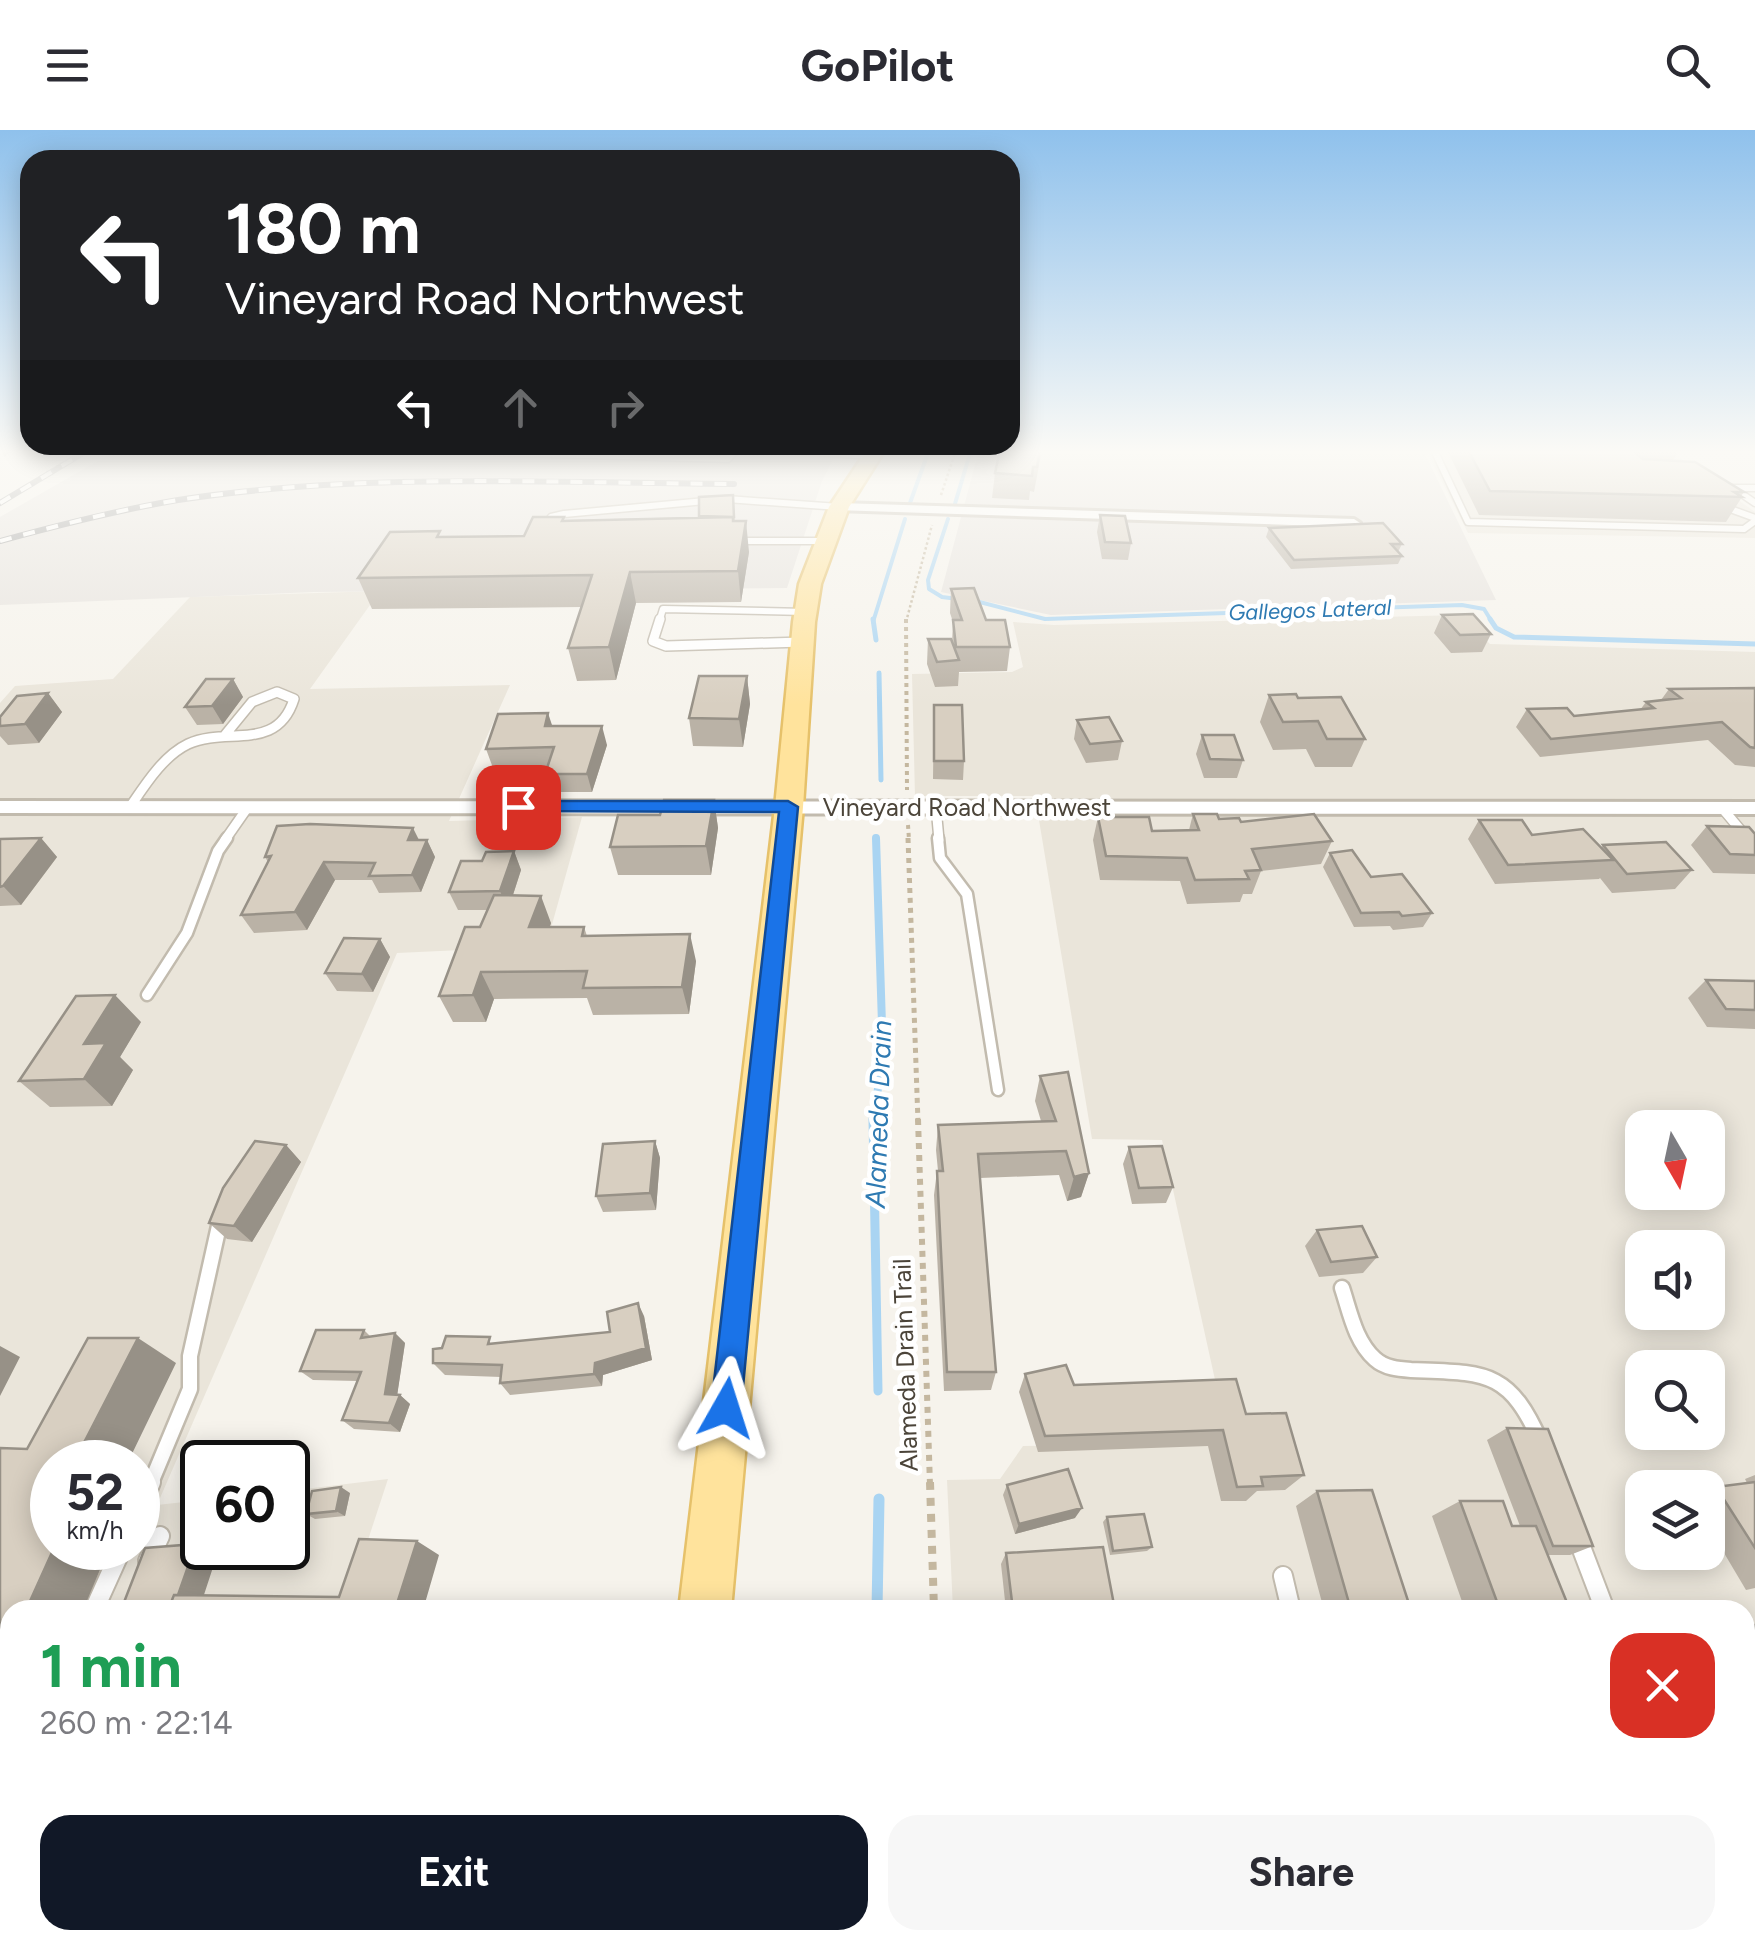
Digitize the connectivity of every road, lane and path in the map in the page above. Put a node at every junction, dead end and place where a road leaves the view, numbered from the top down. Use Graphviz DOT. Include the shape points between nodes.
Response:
graph roads {
  1 [pos="539,535"];
  2 [pos="828,535"];
  3 [pos="929,535"];
  4 [pos="536,539"];
  5 [pos="730,541"];
  6 [pos="826,541"];
  7 [pos="806,612"];
  8 [pos="802,642"];
  9 [pos="225,735"];
  10 [pos="907,796"];
  11 [pos="0,807"];
  12 [pos="130,807"];
  13 [pos="248,807"];
  14 [pos="788,807"];
  15 [pos="936,807"];
  16 [pos="1722,808"];
  17 [pos="1755,808"];
  18 [pos="908,818"];
  19 [pos="1755,847"];
  20 [pos="147,995"];
  21 [pos="998,1090"];
  22 [pos="230,1201"];
  23 [pos="1342,1288"];
  24 [pos="1545,1452"];
  25 [pos="160,1461"];
  26 [pos="1572,1522"];
  27 [pos="112,1570"];
  28 [pos="1282,1576"];
  29 [pos="99,1600"];
  30 [pos="706,1600"];
  31 [pos="934,1600"];
  32 [pos="1288,1600"];
  33 [pos="1602,1600"];
  1 -- 4 [label="lane"];
  2 -- 6 [label="main road"];
  3 -- 10 [label="path" via="906,612"];
  5 -- 6 [label="lane"];
  6 -- 7 [label="main road"];
  7 -- 8 [label="main road"];
  7 -- 8 [label="lane" via="663,609 653,641"];
  8 -- 14 [label="main road"];
  9 -- 9 [label="lane" via="267,732 294,699 277,692 258,698"];
  9 -- 12 [label="lane" via="183,746"];
  11 -- 12 [label="street, Vineyard Road Northwest"];
  12 -- 13 [label="street, Vineyard Road Northwest"];
  13 -- 14 [label="street, Vineyard Road Northwest"];
  13 -- 20 [label="lane" via="218,851 187,933"];
  14 -- 15 [label="street, Vineyard Road Northwest"];
  14 -- 30 [label="main road"];
  15 -- 16 [label="street, Vineyard Road Northwest"];
  15 -- 21 [label="lane" via="940,858 967,894"];
  16 -- 17 [label="street, Vineyard Road Northwest"];
  16 -- 19 [label="lane"];
  18 -- 31 [label="path, Alameda Drain Trail"];
  22 -- 25 [label="lane" via="190,1356 190,1389"];
  23 -- 24 [label="lane" via="1359,1337 1376,1361 1394,1369 1499,1378 1522,1398"];
  26 -- 33 [label="lane"];
  27 -- 29 [label="lane"];
  28 -- 32 [label="lane"];
}
